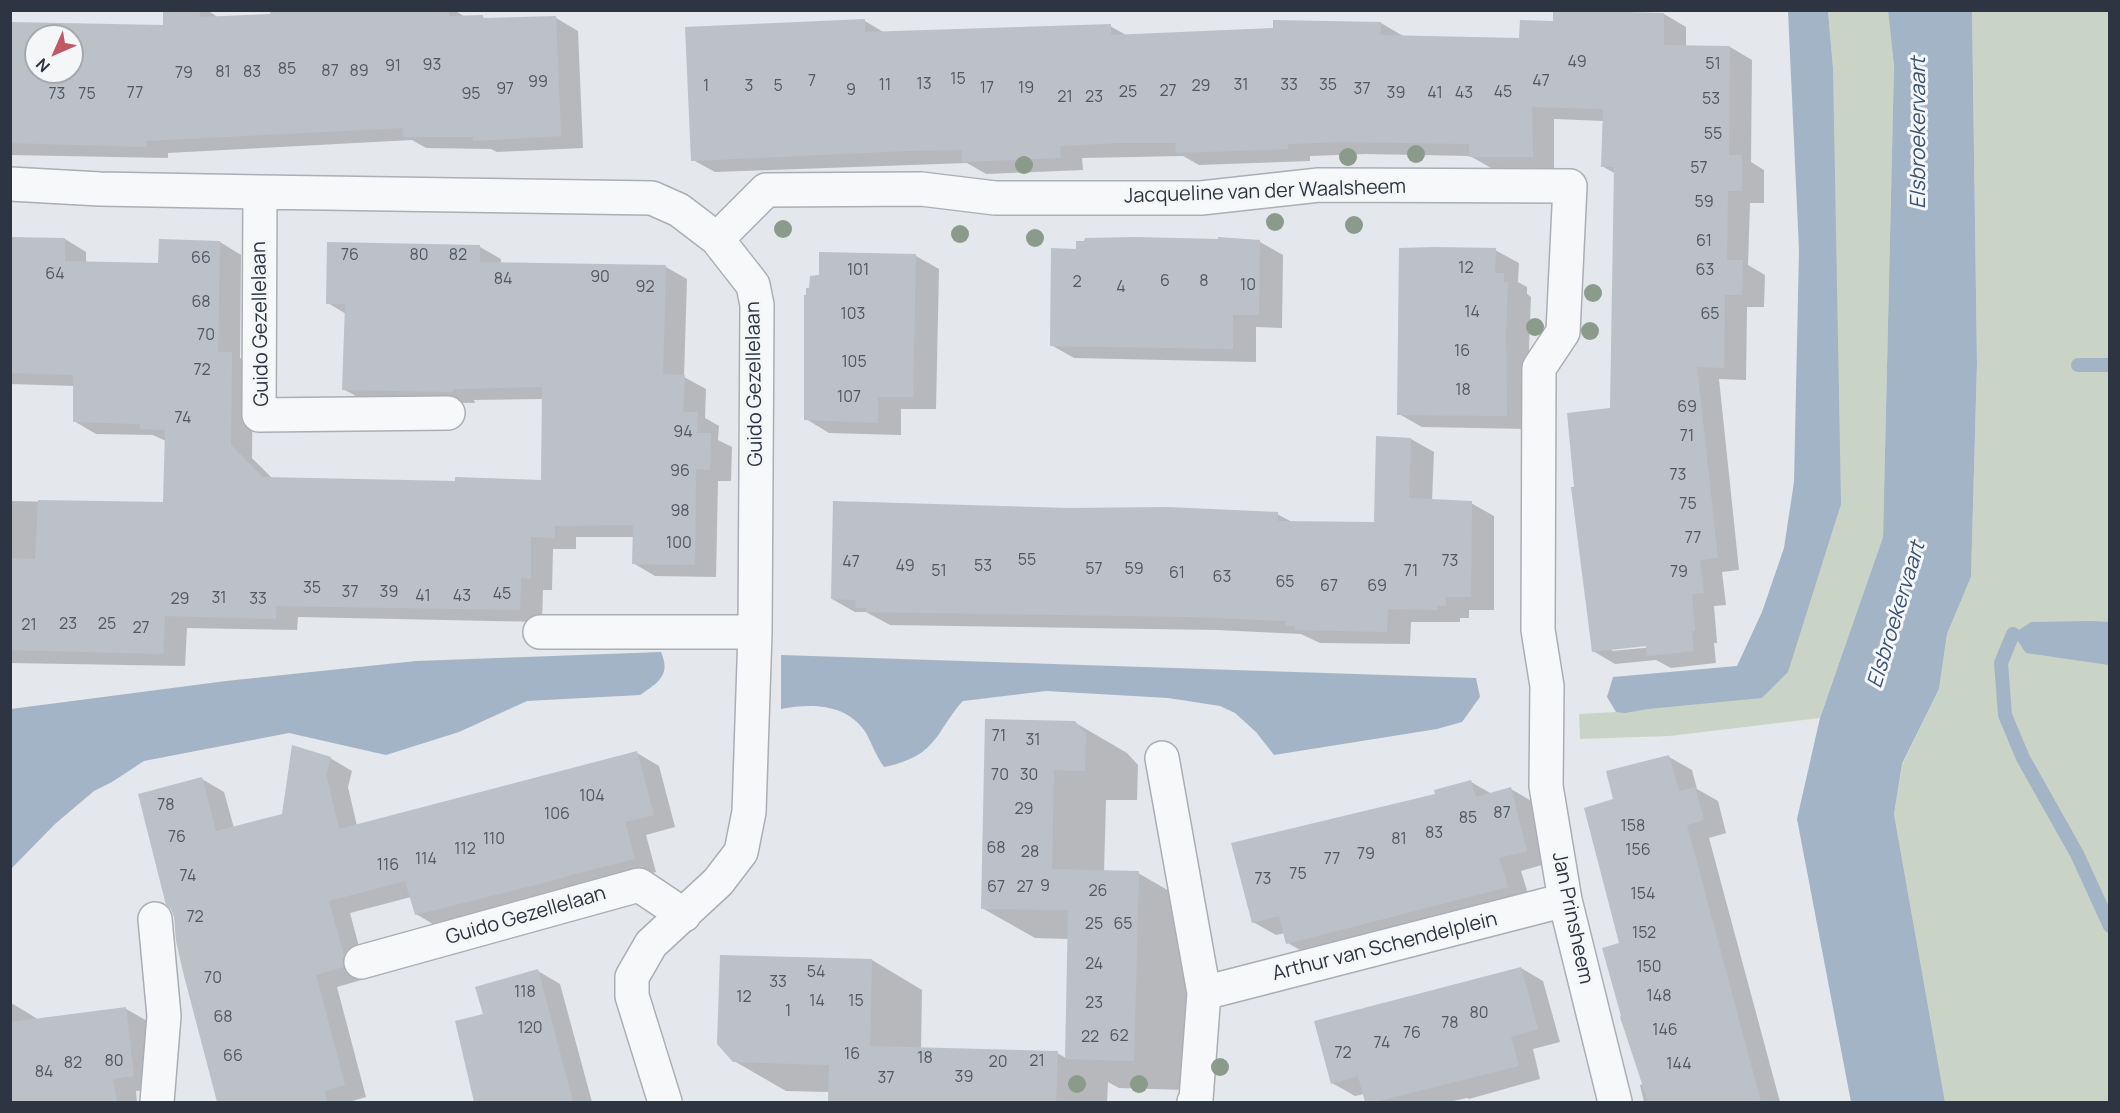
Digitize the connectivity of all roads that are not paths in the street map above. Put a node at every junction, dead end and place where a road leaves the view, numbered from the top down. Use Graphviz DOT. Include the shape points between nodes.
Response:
graph roads {
  1 [pos="10,184"];
  2 [pos="260,192"];
  3 [pos="717,239"];
  4 [pos="448,413"];
  5 [pos="540,632"];
  6 [pos="755,632"];
  7 [pos="1547,730"];
  8 [pos="1162,758"];
  9 [pos="1565,900"];
  10 [pos="684,915"];
  11 [pos="155,919"];
  12 [pos="362,962"];
  13 [pos="1204,993"];
  14 [pos="158,1102"];
  15 [pos="665,1102"];
  16 [pos="1194,1102"];
  17 [pos="1615,1102"];
  1 -- 2 [label="street, Guido Gezellelaan"];
  2 -- 3 [label="street, Guido Gezellelaan" via="652,198 679,210"];
  2 -- 4 [label="street, Guido Gezellelaan" via="259,415"];
  3 -- 6 [label="street, Guido Gezellelaan" via="753,285 756,305"];
  3 -- 7 [label="street, Jacqueline van der Waalsheem" via="766,190 921,189 995,198 1201,198 1319,185 1570,186 1563,332 1539,368 1538,630 1547,686"];
  5 -- 6 [label="street"];
  6 -- 10 [label="street, Guido Gezellelaan" via="749,812 741,852 718,882"];
  7 -- 9 [label="street, Jan Prinsheem" via="1546,786"];
  8 -- 13 [label="street"];
  9 -- 13 [label="street, Arthur van Schendelplein"];
  9 -- 17 [label="street, Jan Prinsheem"];
  10 -- 12 [label="street, Guido Gezellelaan" via="639,885"];
  10 -- 15 [label="street, Guido Gezellelaan" via="651,944 632,977 632,996"];
  11 -- 14 [label="street" via="164,1016"];
  13 -- 16 [label="street"];
}
